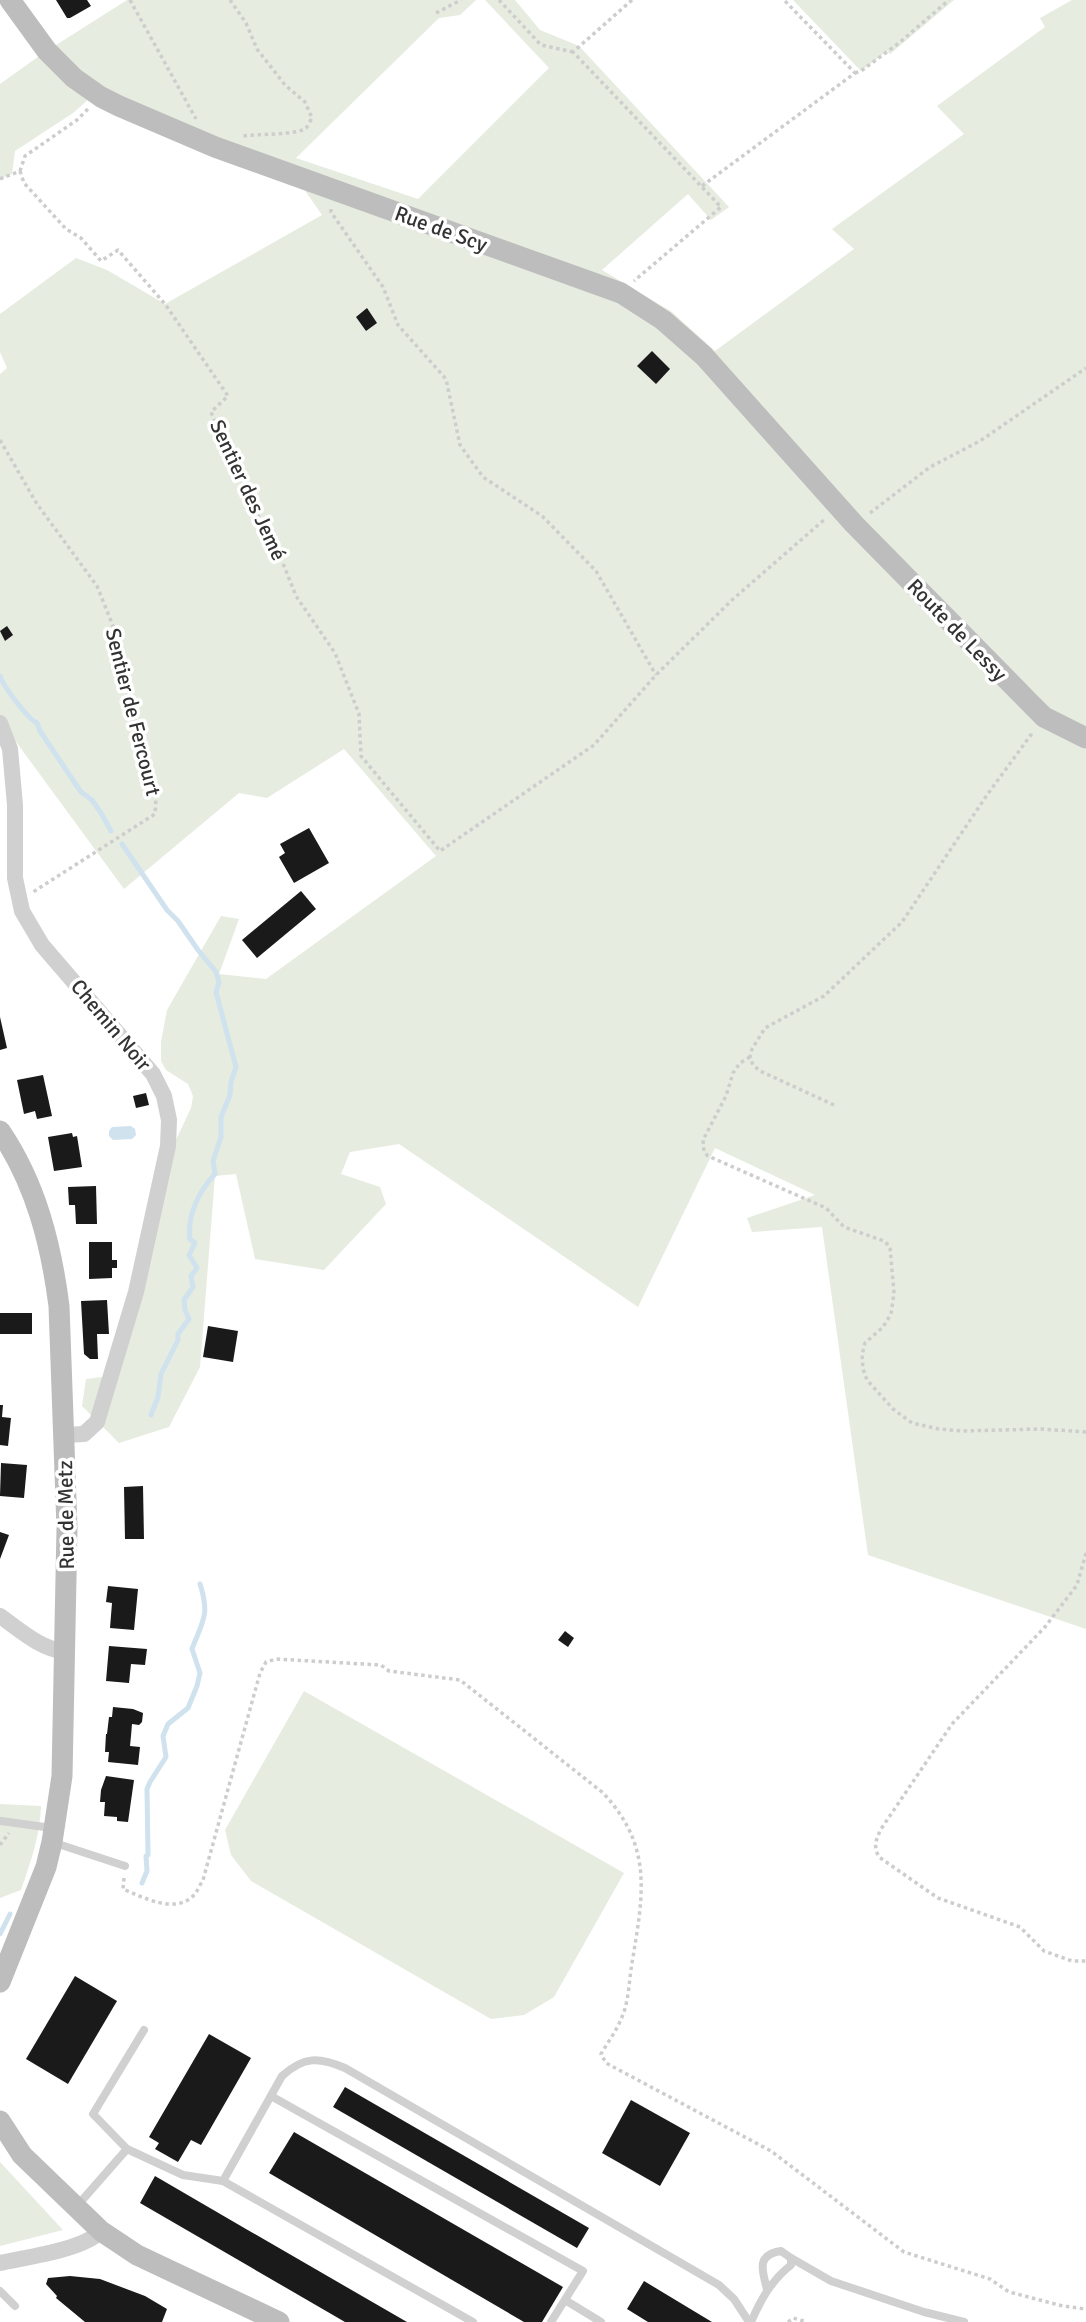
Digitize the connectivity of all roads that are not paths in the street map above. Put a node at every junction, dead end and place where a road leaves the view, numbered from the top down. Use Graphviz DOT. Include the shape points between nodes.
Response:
graph roads {
  1 [pos="10,0"];
  2 [pos="839,507"];
  3 [pos="0,723"];
  4 [pos="1086,738"];
  5 [pos="0,1131"];
  6 [pos="65,1435"];
  7 [pos="0,1616"];
  8 [pos="66,1652"];
  9 [pos="1,1821"];
  10 [pos="54,1835"];
  11 [pos="125,1866"];
  12 [pos="0,1982"];
  13 [pos="144,2030"];
  14 [pos="271,2096"];
  15 [pos="0,2121"];
  16 [pos="127,2149"];
  17 [pos="223,2181"];
  18 [pos="75,2208"];
  19 [pos="101,2231"];
  20 [pos="791,2258"];
  21 [pos="0,2263"];
  22 [pos="766,2289"];
  23 [pos="0,2291"];
  24 [pos="565,2300"];
  25 [pos="15,2306"];
  26 [pos="279,2322"];
  27 [pos="473,2322"];
  28 [pos="551,2322"];
  29 [pos="601,2322"];
  30 [pos="750,2322"];
  31 [pos="964,2322"];
  1 -- 2 [label="street, Rue de Scy" via="47,51 101,97 210,145 621,293 663,320 704,356"];
  2 -- 4 [label="street, Route de Lessy" via="1044,717"];
  3 -- 6 [label="street, Chemin Noir" via="10,749 15,878 22,911 42,945 153,1074 169,1120 168,1146 136,1292 97,1422 85,1434"];
  5 -- 6 [label="street, Rue de Metz" via="35,1196 49,1246 59,1306"];
  6 -- 8 [label="street, Rue de Metz"];
  7 -- 8 [label="street" via="39,1644"];
  8 -- 10 [label="street, Rue de Metz" via="62,1776"];
  9 -- 10 [label="lane"];
  10 -- 11 [label="lane"];
  10 -- 12 [label="street, Rue de Metz" via="46,1867"];
  13 -- 16 [label="lane" via="93,2114"];
  14 -- 17 [label="lane"];
  14 -- 24 [label="lane" via="583,2271"];
  14 -- 30 [label="lane" via="282,2076 304,2061 329,2061 345,2068 719,2285"];
  15 -- 18 [label="street" via="22,2155"];
  16 -- 17 [label="lane" via="183,2175"];
  16 -- 18 [label="lane"];
  17 -- 27 [label="lane"];
  18 -- 19 [label="street"];
  19 -- 21 [label="street" via="80,2245"];
  19 -- 26 [label="street" via="148,2261"];
  20 -- 22 [label="lane" via="791,2265"];
  20 -- 22 [label="lane" via="781,2251 764,2259"];
  20 -- 31 [label="lane" via="831,2281"];
  22 -- 30 [label="lane"];
  23 -- 25 [label="lane"];
  24 -- 28 [label="lane"];
  24 -- 29 [label="lane"];
}
